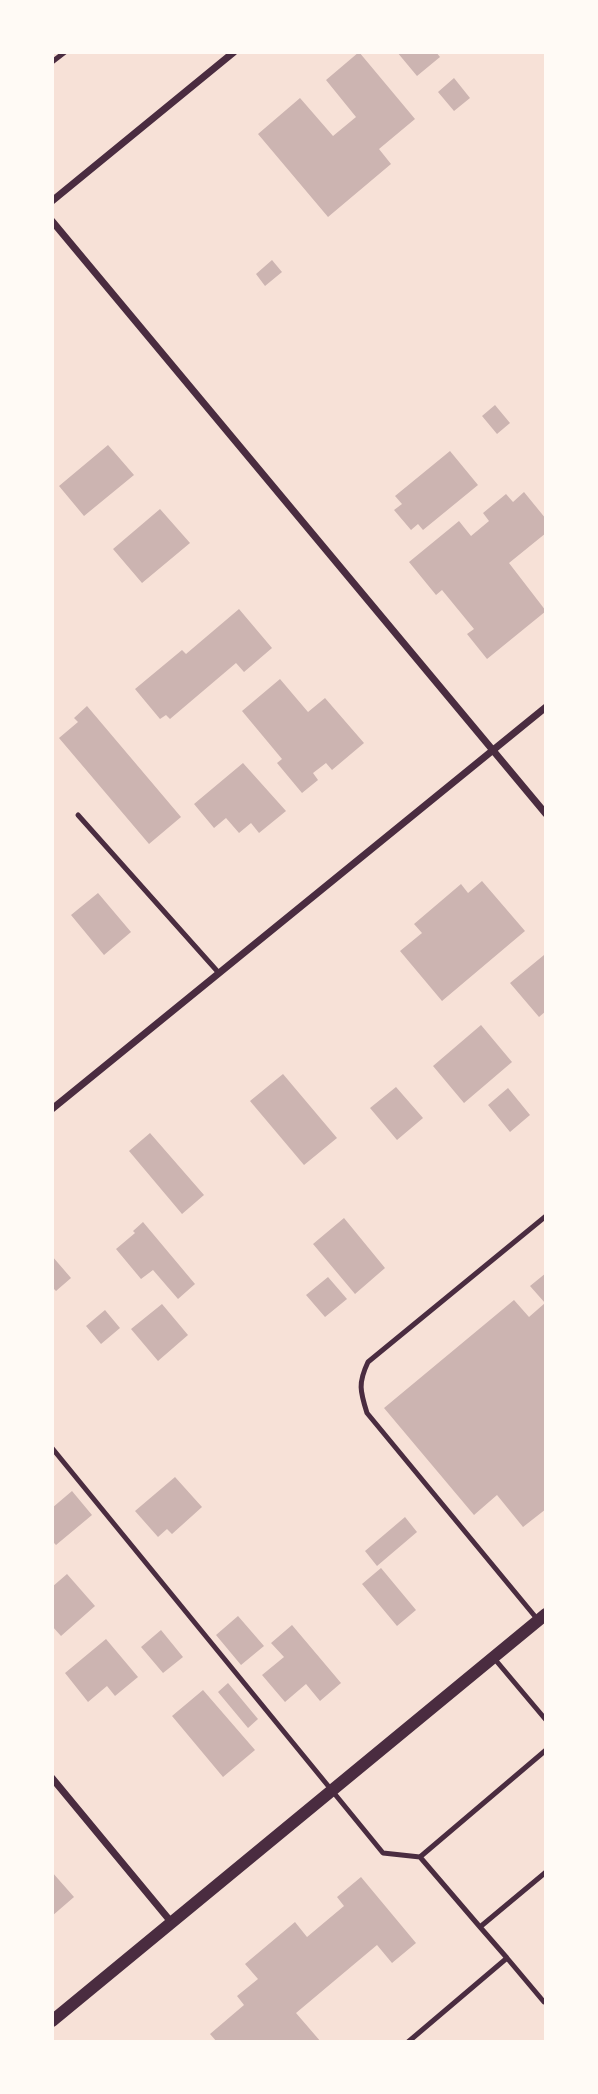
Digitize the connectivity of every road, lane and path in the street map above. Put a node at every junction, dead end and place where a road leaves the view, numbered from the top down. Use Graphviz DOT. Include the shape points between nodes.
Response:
graph roads {
  1 [pos="65,52"];
  2 [pos="234,52"];
  3 [pos="52,62"];
  4 [pos="52,201"];
  5 [pos="52,221"];
  6 [pos="545,707"];
  7 [pos="493,750"];
  8 [pos="545,814"];
  9 [pos="78,815"];
  10 [pos="218,972"];
  11 [pos="52,1109"];
  12 [pos="545,1216"];
  13 [pos="52,1448"];
  14 [pos="542,1617"];
  15 [pos="493,1657"];
  16 [pos="545,1720"];
  17 [pos="545,1750"];
  18 [pos="52,1778"];
  19 [pos="333,1790"];
  20 [pos="420,1857"];
  21 [pos="545,1872"];
  22 [pos="172,1923"];
  23 [pos="480,1927"];
  24 [pos="507,1958"];
  25 [pos="545,2001"];
  26 [pos="52,2021"];
  27 [pos="408,2042"];
  1 -- 3 [label="lane"];
  2 -- 4 [label="street"];
  5 -- 7 [label="street"];
  6 -- 7 [label="street"];
  7 -- 8 [label="street"];
  7 -- 10 [label="street"];
  9 -- 10 [label="lane"];
  10 -- 11 [label="street"];
  12 -- 14 [label="lane" via="368,1362 360,1390 366,1413"];
  13 -- 19 [label="lane"];
  14 -- 15 [label="street"];
  15 -- 16 [label="lane"];
  15 -- 19 [label="street"];
  17 -- 20 [label="lane"];
  18 -- 22 [label="street"];
  19 -- 20 [label="lane" via="383,1853"];
  19 -- 22 [label="street"];
  20 -- 23 [label="lane"];
  21 -- 23 [label="lane"];
  22 -- 26 [label="street"];
  23 -- 24 [label="lane"];
  24 -- 25 [label="lane"];
  24 -- 27 [label="lane"];
}
